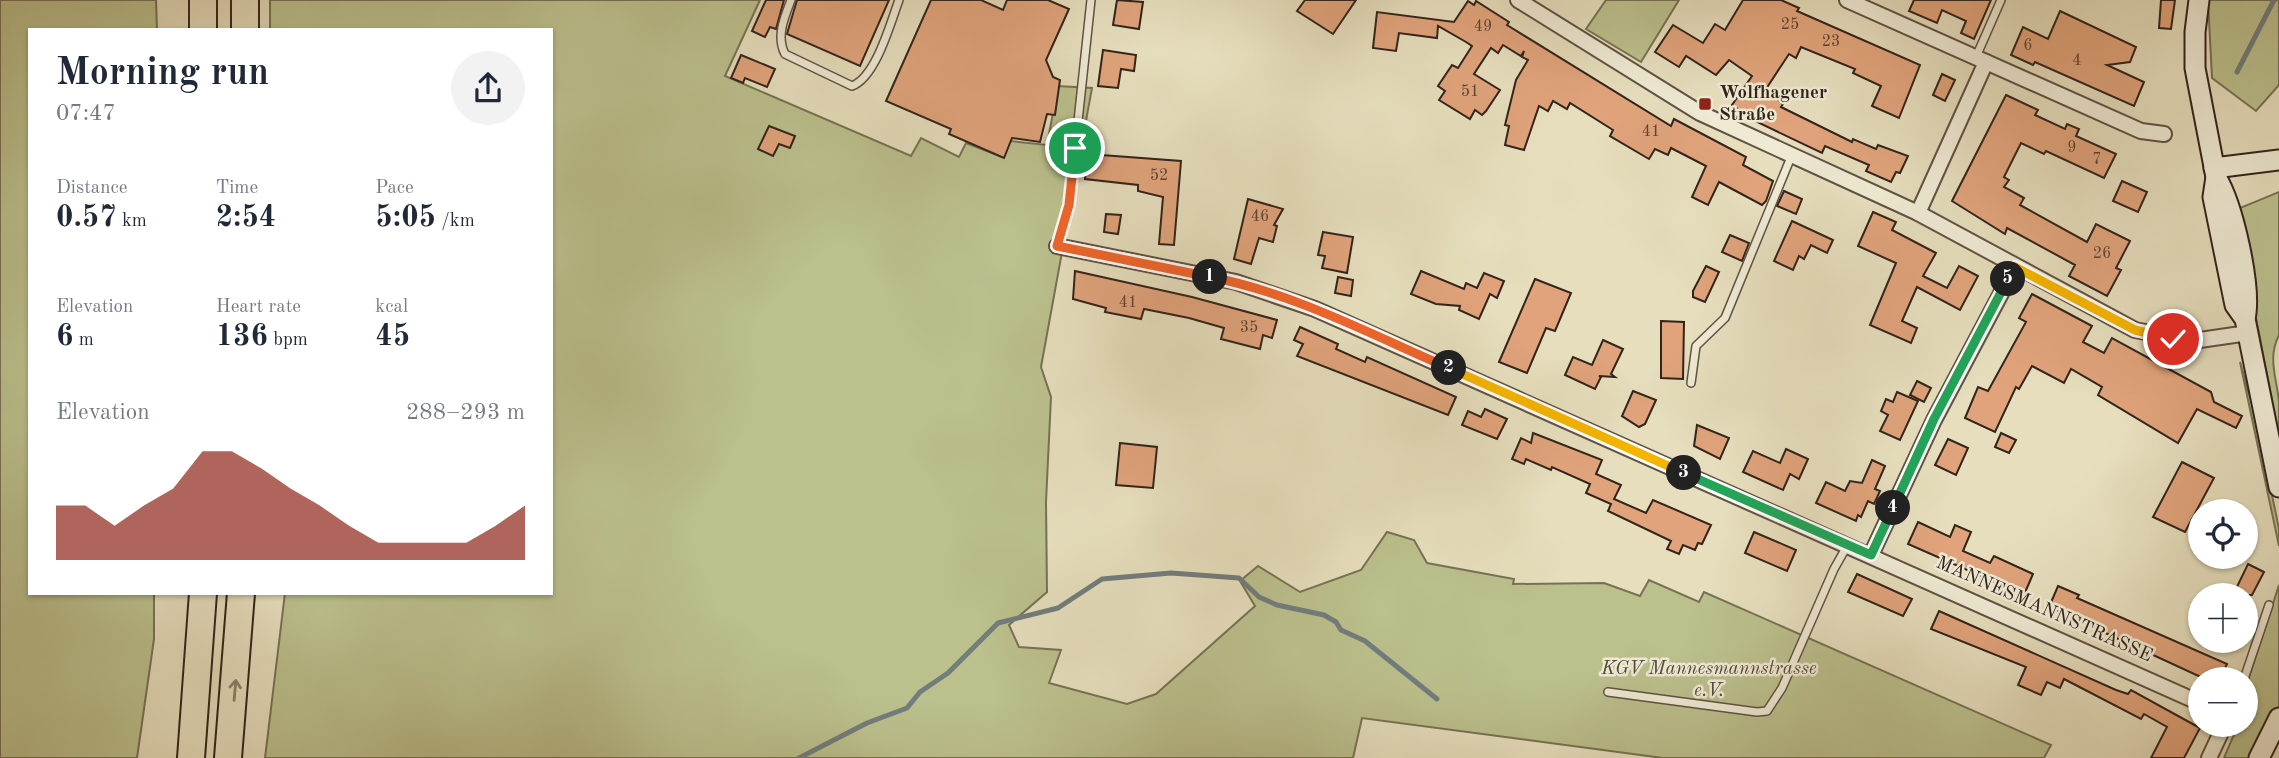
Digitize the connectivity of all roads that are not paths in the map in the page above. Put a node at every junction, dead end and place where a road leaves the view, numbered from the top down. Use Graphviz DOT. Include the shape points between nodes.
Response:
graph roads {
  1 [pos="203,0"];
  2 [pos="245,0"];
  3 [pos="791,0"];
  4 [pos="899,0"];
  5 [pos="1091,0"];
  6 [pos="1518,0"];
  7 [pos="1847,0"];
  8 [pos="2001,0"];
  9 [pos="2199,0"];
  10 [pos="203,28"];
  11 [pos="245,28"];
  12 [pos="1981,59"];
  13 [pos="2164,134"];
  14 [pos="1791,157"];
  15 [pos="2279,160"];
  16 [pos="2215,172"];
  17 [pos="1918,214"];
  18 [pos="1057,246"];
  19 [pos="2015,267"];
  20 [pos="2247,326"];
  21 [pos="1691,383"];
  22 [pos="2279,487"];
  23 [pos="1848,545"];
  24 [pos="1871,555"];
  25 [pos="203,595"];
  26 [pos="241,595"];
  27 [pos="2269,605"];
  28 [pos="2248,667"];
  29 [pos="1608,692"];
  30 [pos="2188,698"];
  31 [pos="2279,718"];
  32 [pos="2219,737"];
  33 [pos="191,758"];
  34 [pos="228,758"];
  35 [pos="2209,758"];
  36 [pos="2259,758"];
  1 -- 10 [label="highway"];
  2 -- 11 [label="highway"];
  3 -- 4 [label="lane" via="780,45 785,54 852,86 870,72"];
  5 -- 18 [label="lane" via="1069,205"];
  6 -- 14 [label="street" via="1700,113"];
  7 -- 12 [label="street"];
  8 -- 12 [label="lane"];
  9 -- 16 [label="main road" via="2195,68"];
  12 -- 13 [label="street" via="2141,131"];
  12 -- 17 [label="street"];
  14 -- 17 [label="street"];
  14 -- 21 [label="lane" via="1725,318 1696,346"];
  15 -- 16 [label="main road"];
  16 -- 20 [label="main road" via="2227,195 2249,302"];
  17 -- 19 [label="street"];
  18 -- 23 [label="street, MANNESMANNSTRASSE" via="1236,282 1315,309"];
  19 -- 20 [label="street" via="2101,314 2154,335 2193,341"];
  19 -- 24 [label="street" via="1934,419"];
  20 -- 22 [label="main road"];
  23 -- 24 [label="street, MANNESMANNSTRASSE"];
  23 -- 29 [label="lane" via="1782,688 1767,710"];
  24 -- 30 [label="street, MANNESMANNSTRASSE"];
  25 -- 33 [label="highway"];
  34 -- 26 [label="highway, one-way"];
  27 -- 28 [label="lane"];
  31 -- 36 [label="main road"];
  32 -- 35 [label="street"];
}
